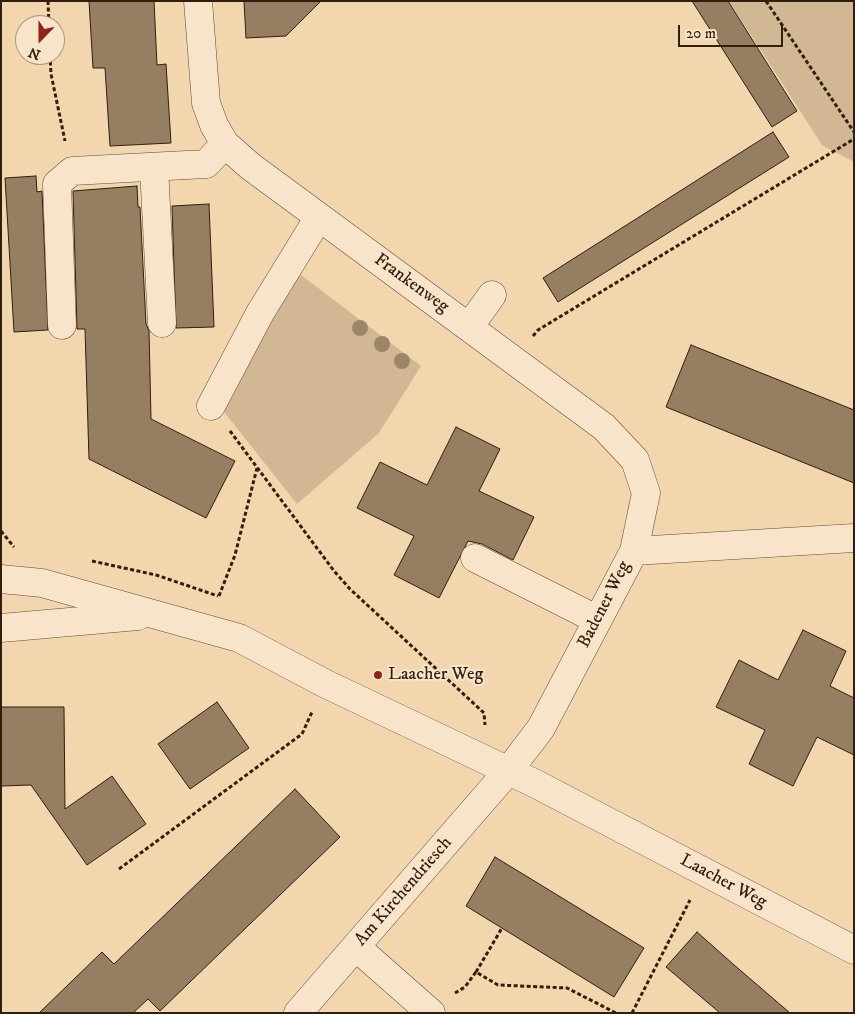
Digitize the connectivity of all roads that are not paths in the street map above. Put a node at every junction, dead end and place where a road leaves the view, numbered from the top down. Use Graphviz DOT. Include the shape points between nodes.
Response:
graph roads {
  1 [pos="198,1"];
  2 [pos="225,144"];
  3 [pos="154,166"];
  4 [pos="319,217"];
  5 [pos="492,294"];
  6 [pos="162,323"];
  7 [pos="62,325"];
  8 [pos="469,326"];
  9 [pos="211,406"];
  10 [pos="854,538"];
  11 [pos="634,551"];
  12 [pos="475,558"];
  13 [pos="1,579"];
  14 [pos="157,614"];
  15 [pos="598,620"];
  16 [pos="1,628"];
  17 [pos="509,770"];
  18 [pos="356,947"];
  19 [pos="854,950"];
  20 [pos="430,1012"];
  21 [pos="298,1013"];
  1 -- 2 [label="street, Frankenweg" via="206,103"];
  2 -- 3 [label="street" via="206,164"];
  2 -- 4 [label="street, Frankenweg"];
  3 -- 6 [label="street"];
  3 -- 7 [label="street" via="72,171 57,184"];
  4 -- 8 [label="street, Frankenweg"];
  4 -- 9 [label="street" via="260,313"];
  5 -- 8 [label="street"];
  8 -- 11 [label="street, Frankenweg" via="604,427 635,460 646,492"];
  10 -- 11 [label="street, Badener Weg"];
  11 -- 15 [label="street, Badener Weg"];
  12 -- 15 [label="street"];
  13 -- 14 [label="street, Laacher Weg" via="42,583"];
  14 -- 16 [label="street, Laacher Weg"];
  14 -- 17 [label="street, Laacher Weg" via="239,638 326,684"];
  15 -- 17 [label="street, Badener Weg" via="541,728"];
  17 -- 18 [label="street, Am Kirchendriesch"];
  17 -- 19 [label="street, Laacher Weg"];
  18 -- 20 [label="street"];
  18 -- 21 [label="street, Am Kirchendriesch"];
}
